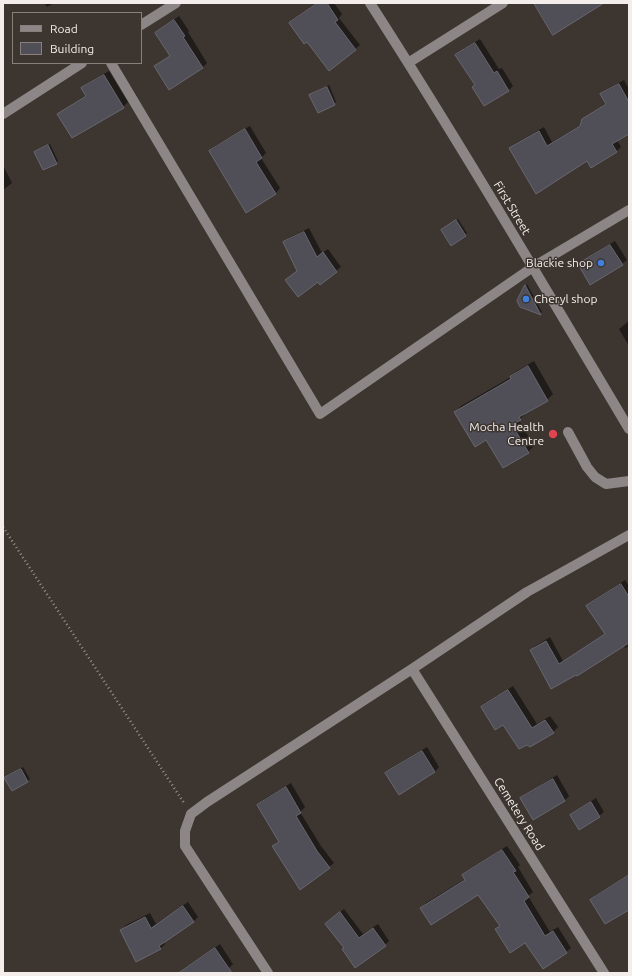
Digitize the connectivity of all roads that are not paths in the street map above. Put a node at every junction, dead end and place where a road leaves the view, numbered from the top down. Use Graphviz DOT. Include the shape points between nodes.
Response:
graph roads {
  1 [pos="176,3"];
  2 [pos="370,3"];
  3 [pos="503,3"];
  4 [pos="142,24"];
  5 [pos="408,63"];
  6 [pos="80,64"];
  7 [pos="111,64"];
  8 [pos="3,114"];
  9 [pos="629,210"];
  10 [pos="533,267"];
  11 [pos="629,429"];
  12 [pos="568,432"];
  13 [pos="629,481"];
  14 [pos="629,535"];
  15 [pos="412,669"];
  16 [pos="268,973"];
  17 [pos="604,973"];
  1 -- 4 [label="street"];
  2 -- 5 [label="street, First Street"];
  3 -- 5 [label="street"];
  5 -- 10 [label="street, First Street"];
  6 -- 8 [label="street"];
  7 -- 10 [label="street" via="320,414"];
  9 -- 10 [label="street"];
  10 -- 11 [label="street, First Street"];
  12 -- 13 [label="street" via="595,477 606,484"];
  14 -- 15 [label="street" via="527,592"];
  15 -- 16 [label="street" via="191,814 185,831 185,846"];
  15 -- 17 [label="street, Cemetery Road"];
}
